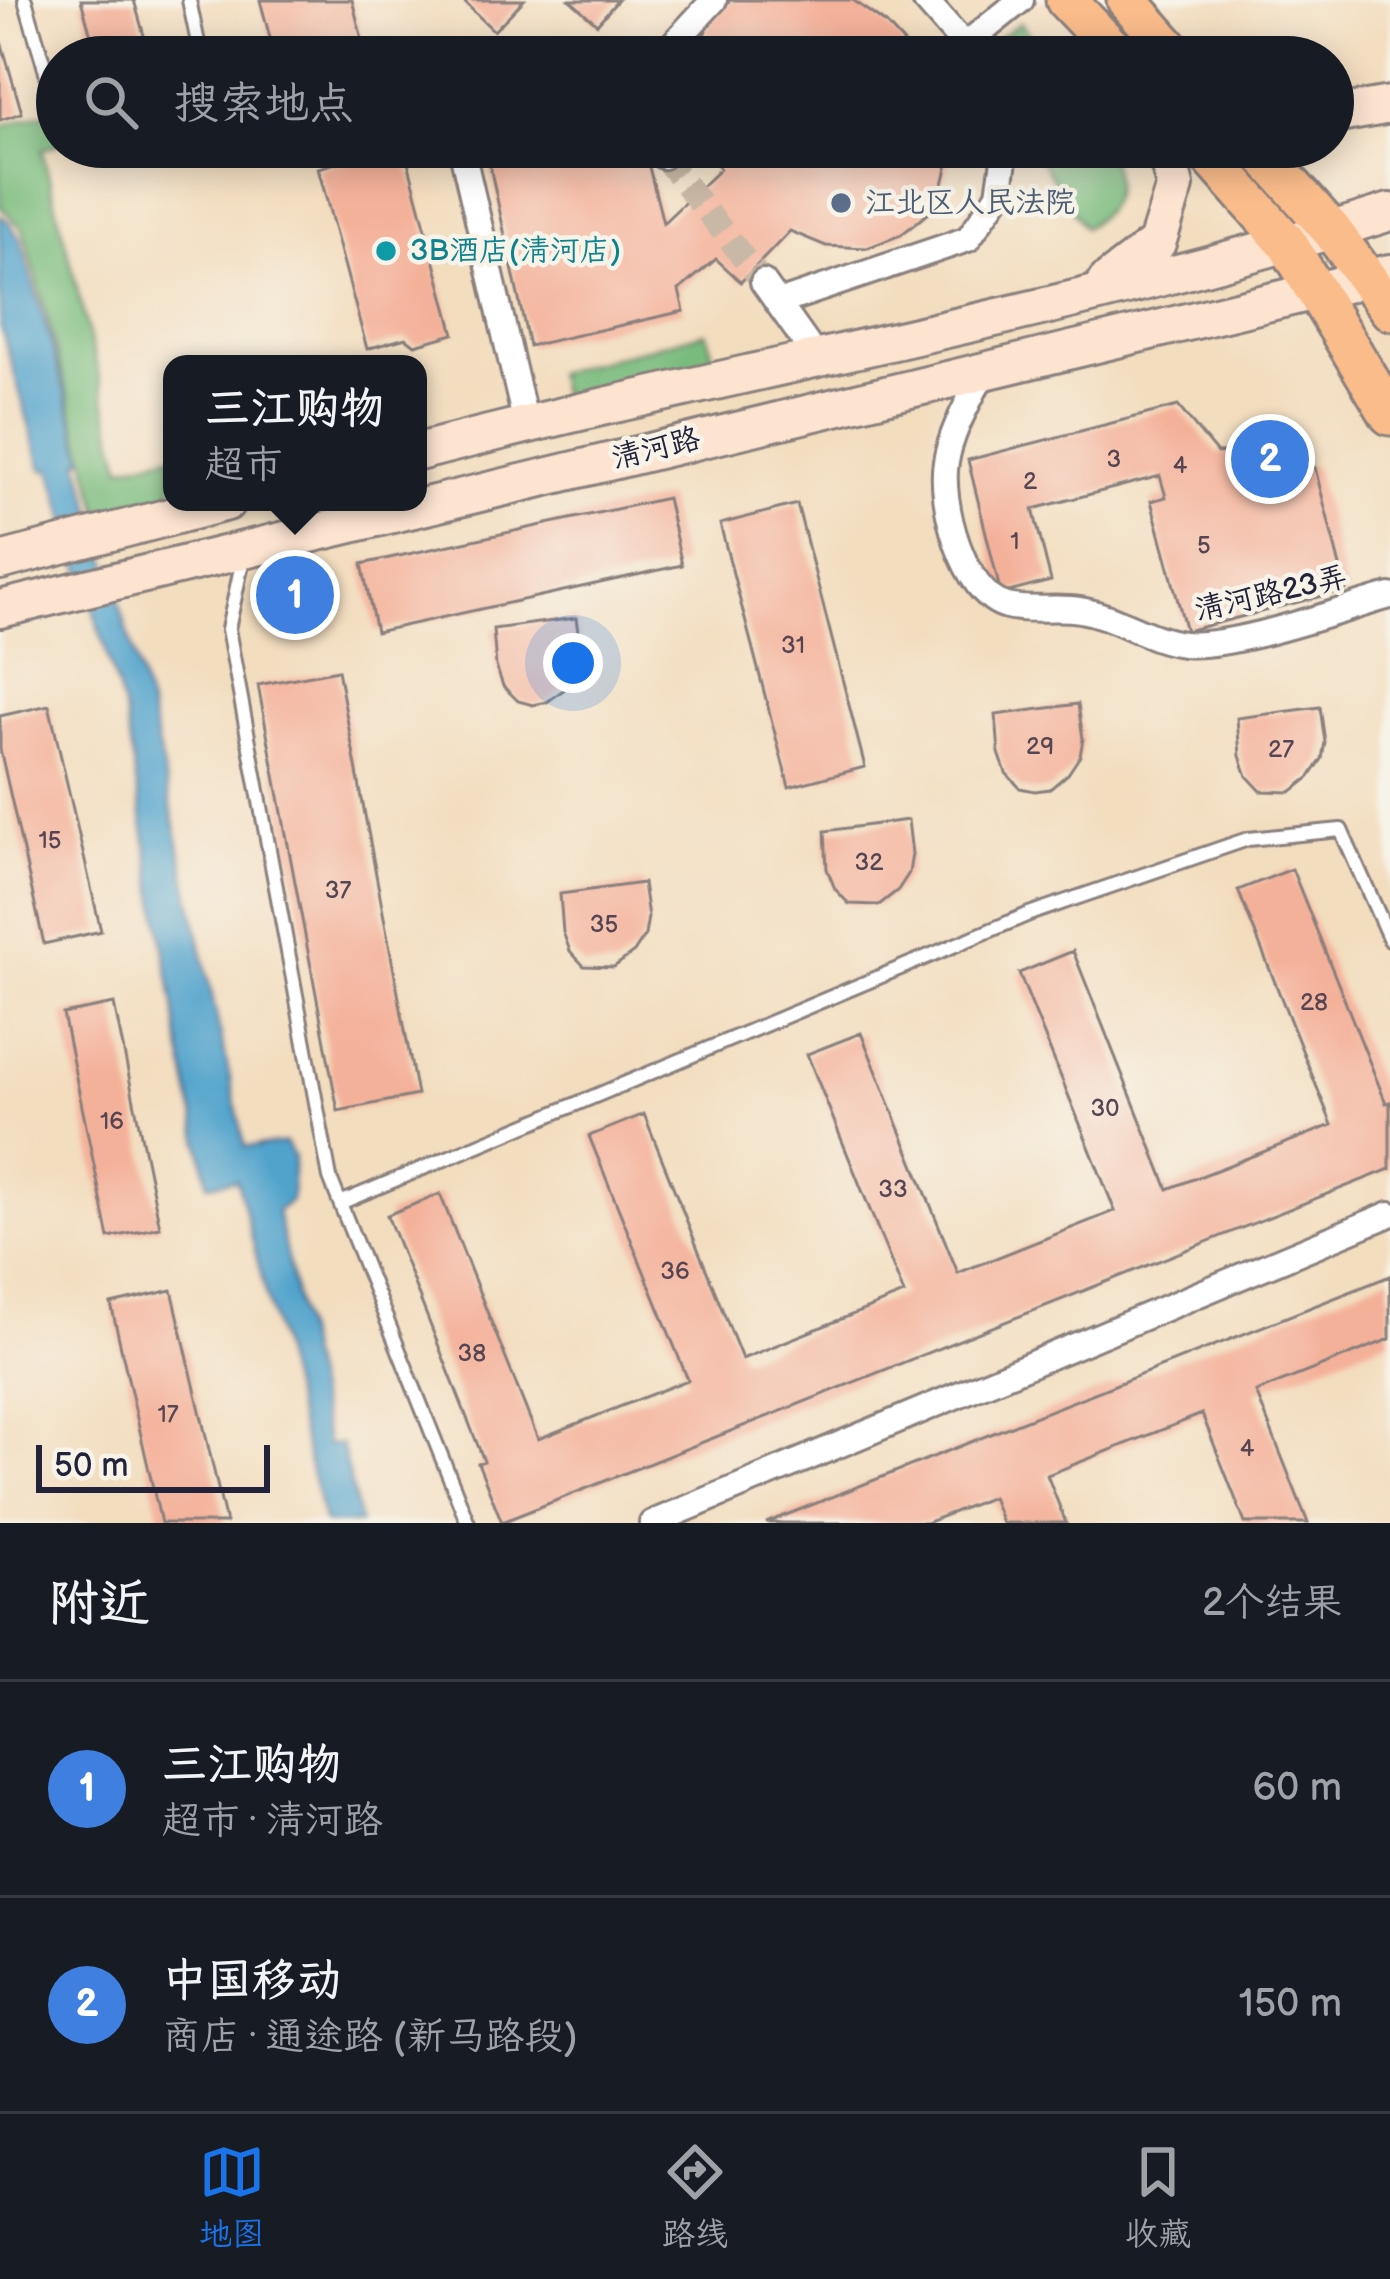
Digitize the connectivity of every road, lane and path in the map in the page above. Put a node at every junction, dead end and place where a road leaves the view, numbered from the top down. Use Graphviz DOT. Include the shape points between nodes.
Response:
graph roads {
  1 [pos="25,0"];
  2 [pos="189,0"];
  3 [pos="714,0"];
  4 [pos="925,0"];
  5 [pos="1021,0"];
  6 [pos="1066,0"];
  7 [pos="1127,0"];
  8 [pos="197,36"];
  9 [pos="681,36"];
  10 [pos="957,36"];
  11 [pos="985,36"];
  12 [pos="1100,36"];
  13 [pos="1159,36"];
  14 [pos="36,38"];
  15 [pos="1390,105"];
  16 [pos="1354,111"];
  17 [pos="466,168"];
  18 [pos="1003,168"];
  19 [pos="1171,168"];
  20 [pos="1220,168"];
  21 [pos="1276,168"];
  22 [pos="1390,212"];
  23 [pos="1332,231"];
  24 [pos="1286,243"];
  25 [pos="763,282"];
  26 [pos="1382,287"];
  27 [pos="1312,290"];
  28 [pos="1093,292"];
  29 [pos="778,303"];
  30 [pos="816,357"];
  31 [pos="985,369"];
  32 [pos="1390,415"];
  33 [pos="526,424"];
  34 [pos="427,450"];
  35 [pos="427,505"];
  36 [pos="192,511"];
  37 [pos="401,511"];
  38 [pos="245,549"];
  39 [pos="0,561"];
  40 [pos="1390,596"];
  41 [pos="0,609"];
  42 [pos="1390,940"];
  43 [pos="340,1202"];
  44 [pos="1390,1214"];
  45 [pos="468,1523"];
  46 [pos="652,1523"];
  1 -- 14 [label="lane"];
  2 -- 8 [label="lane"];
  3 -- 9 [label="street"];
  4 -- 10 [label="street"];
  5 -- 11 [label="street"];
  6 -- 12 [label="main road"];
  7 -- 13 [label="main road"];
  15 -- 16 [label="main road"];
  17 -- 33 [label="street"];
  18 -- 29 [label="street" via="999,194 968,239"];
  19 -- 28 [label="main road" via="1175,185 1157,243"];
  20 -- 24 [label="main road"];
  21 -- 23 [label="main road"];
  22 -- 23 [label="main road, 清河路"];
  23 -- 24 [label="main road, 清河路"];
  23 -- 26 [label="main road"];
  24 -- 27 [label="main road"];
  24 -- 28 [label="main road, 清河路"];
  25 -- 29 [label="street"];
  26 -- 27 [label="main road, 清河路"];
  27 -- 31 [label="main road, 清河路"];
  27 -- 32 [label="main road"];
  28 -- 30 [label="main road, 清河路"];
  29 -- 30 [label="street"];
  30 -- 33 [label="main road, 清河路"];
  31 -- 35 [label="main road, 清河路"];
  31 -- 40 [label="street, 清河路23弄" via="954,435 946,493 975,584 1005,606 1111,615 1155,638 1204,644"];
  33 -- 34 [label="main road, 清河路"];
  36 -- 39 [label="main road"];
  37 -- 38 [label="main road, 清河路"];
  38 -- 41 [label="main road, 清河路"];
  38 -- 43 [label="lane" via="228,628"];
  42 -- 43 [label="lane" via="1341,830 1248,839 1030,914"];
  43 -- 45 [label="lane"];
  44 -- 46 [label="street"];
}
